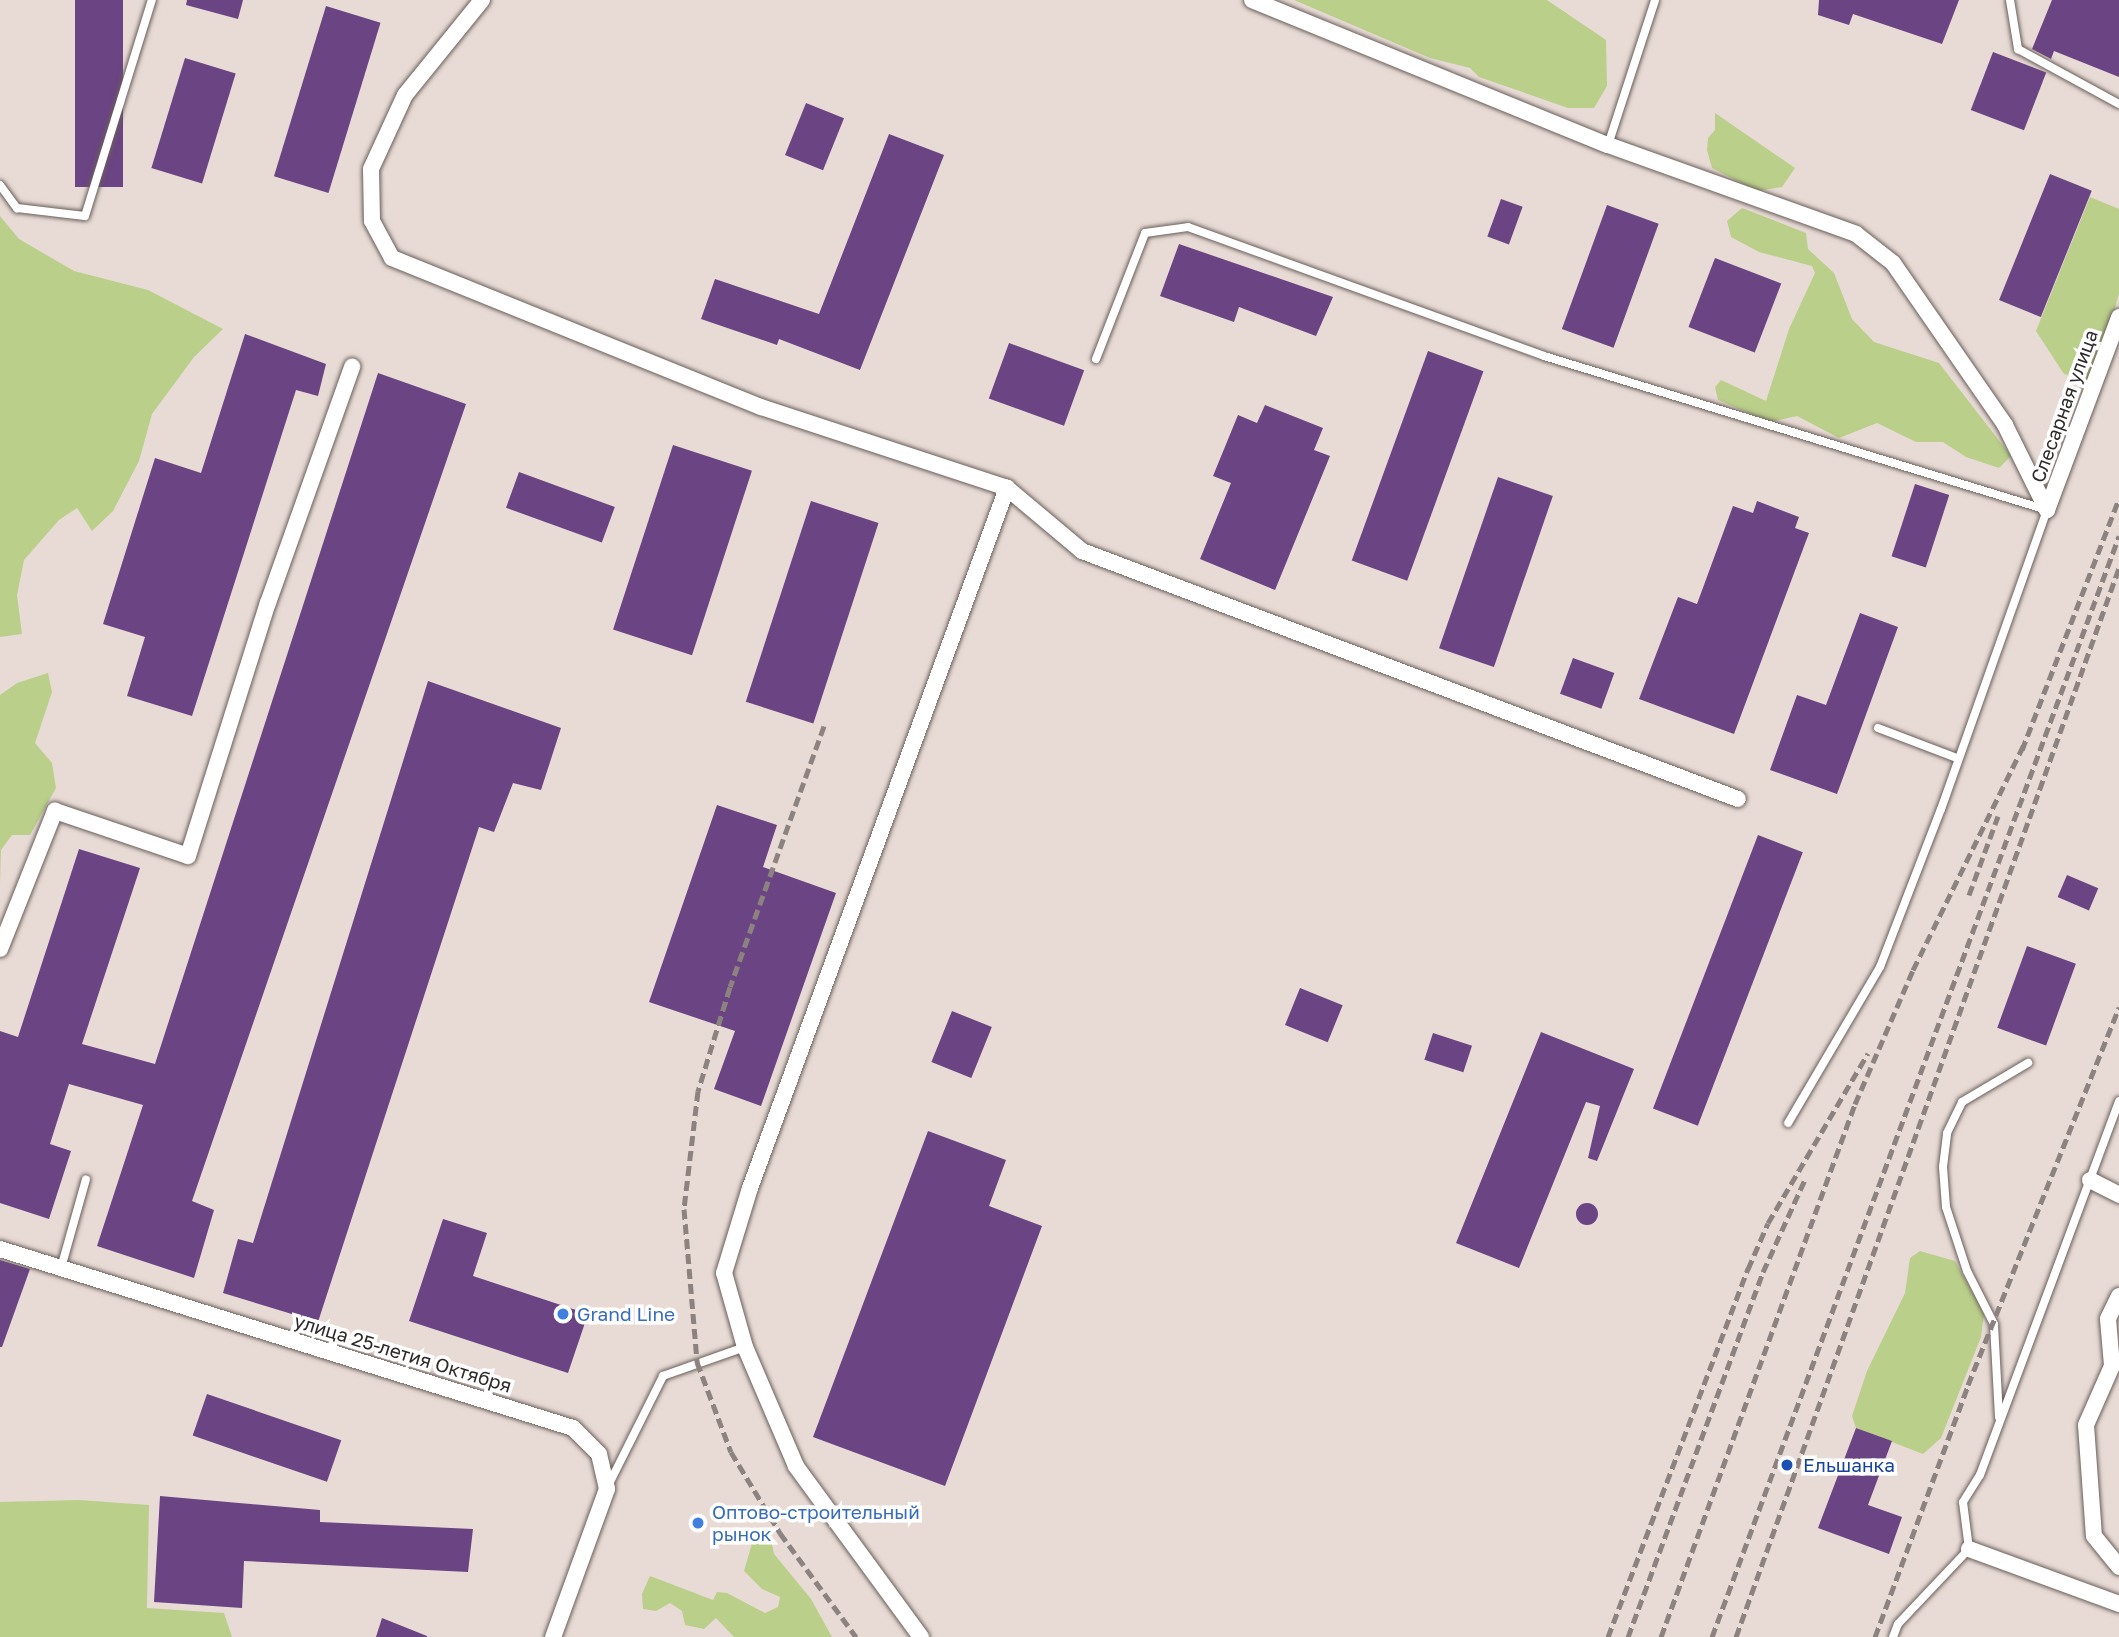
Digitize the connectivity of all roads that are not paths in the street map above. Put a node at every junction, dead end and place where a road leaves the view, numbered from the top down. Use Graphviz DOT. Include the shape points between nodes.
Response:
graph roads {
  1 [pos="152,0"];
  2 [pos="482,0"];
  3 [pos="1252,0"];
  4 [pos="1655,0"];
  5 [pos="2010,0"];
  6 [pos="1274,5"];
  7 [pos="2119,104"];
  8 [pos="1608,145"];
  9 [pos="0,186"];
  10 [pos="2119,317"];
  11 [pos="1096,359"];
  12 [pos="352,367"];
  13 [pos="1007,488"];
  14 [pos="2047,510"];
  15 [pos="1878,728"];
  16 [pos="1957,758"];
  17 [pos="1738,799"];
  18 [pos="0,949"];
  19 [pos="2028,1063"];
  20 [pos="2119,1101"];
  21 [pos="1788,1124"];
  22 [pos="86,1179"];
  23 [pos="2090,1180"];
  24 [pos="2119,1195"];
  25 [pos="0,1249"];
  26 [pos="61,1268"];
  27 [pos="2119,1296"];
  28 [pos="745,1347"];
  29 [pos="1999,1424"];
  30 [pos="607,1489"];
  31 [pos="1969,1549"];
  32 [pos="2119,1567"];
  33 [pos="2119,1604"];
  34 [pos="553,1637"];
  35 [pos="921,1637"];
  36 [pos="1893,1637"];
  1 -- 9 [label="lane" via="85,216 17,208"];
  2 -- 13 [label="street" via="405,95 371,169 372,221 393,258 761,407"];
  3 -- 6 [label="street"];
  4 -- 8 [label="lane"];
  5 -- 7 [label="lane" via="2018,49"];
  6 -- 8 [label="street"];
  8 -- 14 [label="street" via="1856,234 1892,262 2005,425"];
  10 -- 14 [label="street, Слесарная улица"];
  11 -- 14 [label="lane" via="1145,233 1188,227 1544,356"];
  12 -- 18 [label="street" via="268,603 188,856 55,811"];
  13 -- 17 [label="street" via="1082,551"];
  13 -- 28 [label="street" via="750,1188 724,1273"];
  14 -- 16 [label="lane"];
  15 -- 16 [label="lane"];
  16 -- 21 [label="lane" via="1880,967"];
  19 -- 29 [label="lane" via="1962,1102 1947,1133 1942,1167 1946,1207 1966,1271 1994,1324"];
  20 -- 23 [label="lane"];
  22 -- 26 [label="lane"];
  23 -- 24 [label="street"];
  23 -- 29 [label="lane"];
  25 -- 26 [label="street, улица 25-летия Октября"];
  26 -- 30 [label="street, улица 25-летия Октября" via="573,1428 599,1454"];
  27 -- 32 [label="street" via="2108,1319 2112,1366 2086,1425 2094,1536"];
  28 -- 30 [label="lane" via="663,1376"];
  28 -- 35 [label="street" via="796,1466"];
  29 -- 31 [label="lane" via="1980,1475 1963,1502"];
  30 -- 34 [label="street"];
  31 -- 33 [label="street"];
  31 -- 36 [label="lane" via="1898,1624"];
}
